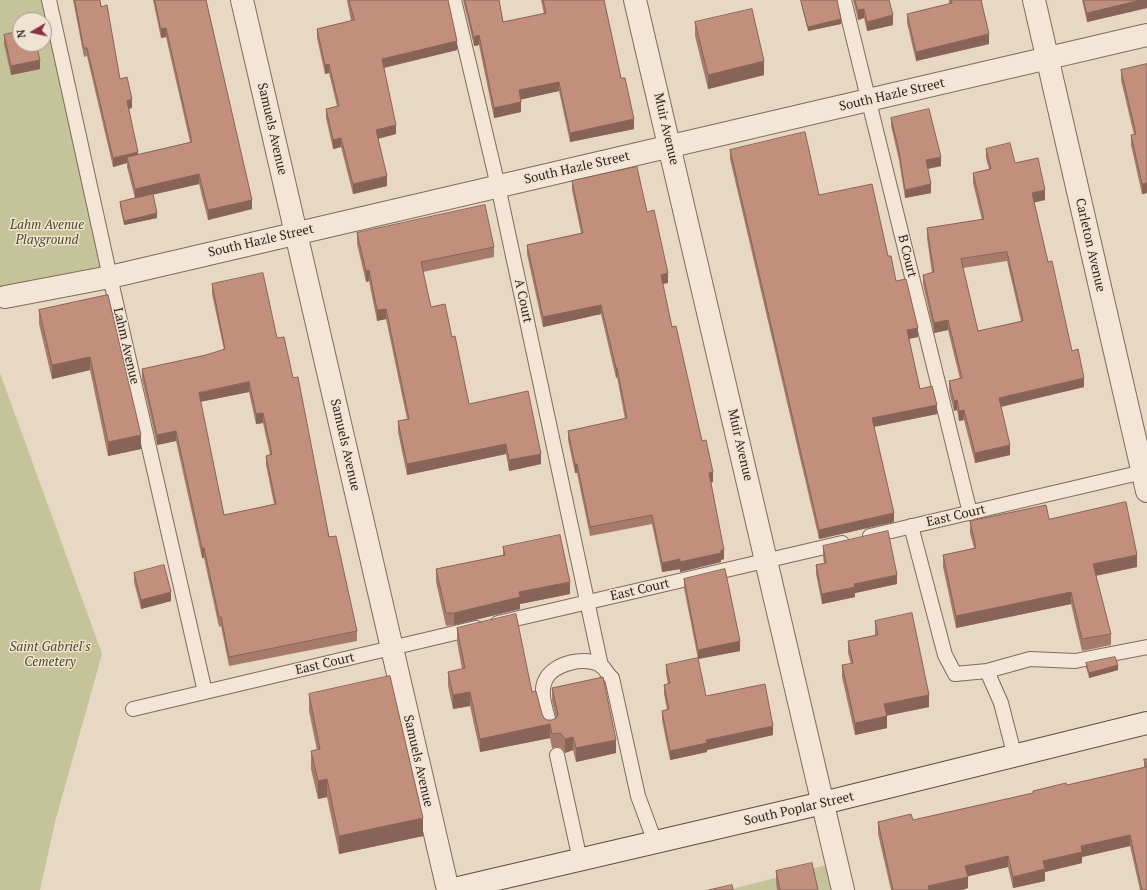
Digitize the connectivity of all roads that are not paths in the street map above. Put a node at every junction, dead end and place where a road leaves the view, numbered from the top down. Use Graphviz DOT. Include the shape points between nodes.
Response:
graph roads {
  1 [pos="49,0"];
  2 [pos="242,0"];
  3 [pos="454,0"];
  4 [pos="635,0"];
  5 [pos="844,0"];
  6 [pos="1034,0"];
  7 [pos="1147,35"];
  8 [pos="1047,58"];
  9 [pos="868,100"];
  10 [pos="670,146"];
  11 [pos="498,186"];
  12 [pos="296,233"];
  13 [pos="110,276"];
  14 [pos="5,297"];
  15 [pos="1146,478"];
  16 [pos="970,512"];
  17 [pos="911,526"];
  18 [pos="766,560"];
  19 [pos="588,602"];
  20 [pos="1147,646"];
  21 [pos="392,648"];
  22 [pos="601,666"];
  23 [pos="987,671"];
  24 [pos="205,692"];
  25 [pos="133,709"];
  26 [pos="1147,723"];
  27 [pos="550,726"];
  28 [pos="557,755"];
  29 [pos="1015,757"];
  30 [pos="823,803"];
  31 [pos="655,842"];
  32 [pos="580,860"];
  33 [pos="449,890"];
  34 [pos="843,890"];
  1 -- 13 [label="lane, Lahm Avenue"];
  2 -- 12 [label="street, Samuels Avenue"];
  3 -- 11 [label="lane, A Court"];
  4 -- 10 [label="street, Muir Avenue"];
  5 -- 9 [label="lane, B Court"];
  6 -- 8 [label="street, Carleton Avenue"];
  7 -- 8 [label="street, South Hazle Street"];
  8 -- 9 [label="street, South Hazle Street"];
  8 -- 15 [label="street, Carleton Avenue"];
  9 -- 10 [label="street, South Hazle Street"];
  9 -- 16 [label="lane, B Court"];
  10 -- 11 [label="street, South Hazle Street"];
  10 -- 18 [label="street, Muir Avenue"];
  11 -- 12 [label="street, South Hazle Street"];
  11 -- 19 [label="lane, A Court"];
  12 -- 13 [label="street, South Hazle Street"];
  12 -- 21 [label="street, Samuels Avenue"];
  13 -- 14 [label="street, South Hazle Street"];
  13 -- 24 [label="lane, Lahm Avenue"];
  15 -- 16 [label="lane, East Court"];
  16 -- 17 [label="lane, East Court"];
  17 -- 18 [label="lane, East Court"];
  17 -- 23 [label="lane" via="945,655 955,674"];
  18 -- 19 [label="lane, East Court"];
  18 -- 30 [label="street, Muir Avenue"];
  19 -- 21 [label="lane, East Court"];
  19 -- 22 [label="lane, A Court"];
  20 -- 23 [label="lane" via="1075,661 1030,659"];
  21 -- 24 [label="lane, East Court"];
  21 -- 33 [label="street, Samuels Avenue"];
  22 -- 27 [label="lane" via="588,661 562,664 552,671 545,680 543,694"];
  22 -- 31 [label="lane" via="612,678 638,796"];
  23 -- 29 [label="lane" via="1001,704"];
  24 -- 25 [label="lane, East Court"];
  26 -- 29 [label="street, South Poplar Street"];
  28 -- 32 [label="lane"];
  29 -- 30 [label="street, South Poplar Street"];
  30 -- 31 [label="street, South Poplar Street"];
  30 -- 34 [label="street, Muir Avenue"];
  31 -- 32 [label="street, South Poplar Street"];
  32 -- 33 [label="street, South Poplar Street"];
}
